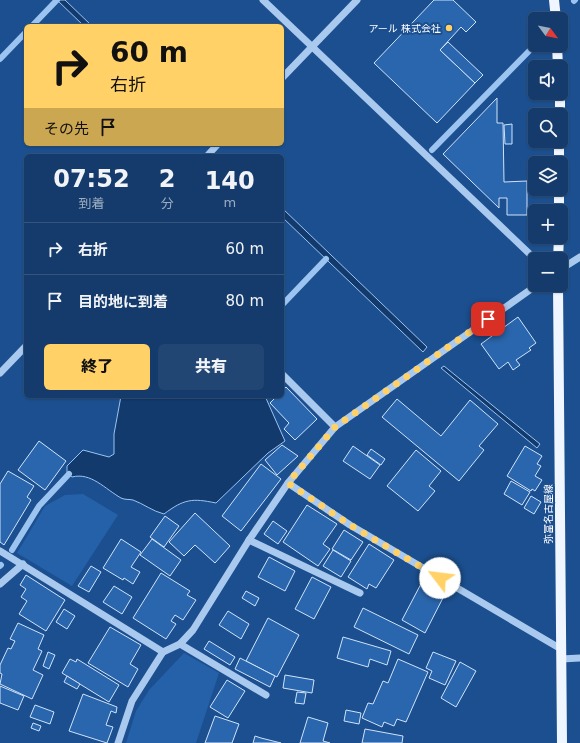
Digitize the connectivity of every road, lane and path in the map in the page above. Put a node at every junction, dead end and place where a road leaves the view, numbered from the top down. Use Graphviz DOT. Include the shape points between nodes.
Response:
graph roads {
  1 [pos="263,0"];
  2 [pos="357,0"];
  3 [pos="554,0"];
  4 [pos="555,12"];
  5 [pos="312,47"];
  6 [pos="284,76"];
  7 [pos="216,146"];
  8 [pos="209,154"];
  9 [pos="528,252"];
  10 [pos="580,257"];
  11 [pos="568,265"];
  12 [pos="528,291"];
  13 [pos="558,292"];
  14 [pos="24,348"];
  15 [pos="0,373"];
  16 [pos="284,376"];
  17 [pos="335,427"];
  18 [pos="288,483"];
  19 [pos="249,540"];
  20 [pos="0,551"];
  21 [pos="23,564"];
  22 [pos="0,584"];
  23 [pos="360,593"];
  24 [pos="180,644"];
  25 [pos="163,652"];
  26 [pos="561,654"];
  27 [pos="580,658"];
  28 [pos="266,695"];
  29 [pos="118,743"];
  30 [pos="562,743"];
  1 -- 5 [label="street"];
  2 -- 5 [label="street"];
  3 -- 4 [label="main road"];
  5 -- 6 [label="street"];
  5 -- 9 [label="street"];
  7 -- 8 [label="street"];
  10 -- 11 [label="street"];
  12 -- 17 [label="street"];
  13 -- 26 [label="main road, 弥富名古屋線"];
  14 -- 15 [label="street"];
  16 -- 17 [label="street"];
  17 -- 18 [label="street"];
  18 -- 19 [label="street"];
  18 -- 26 [label="street" via="350,525"];
  19 -- 23 [label="street"];
  19 -- 24 [label="street" via="193,630"];
  20 -- 21 [label="street"];
  21 -- 22 [label="street"];
  21 -- 25 [label="street"];
  24 -- 25 [label="street"];
  24 -- 28 [label="street"];
  25 -- 29 [label="street" via="132,701"];
  26 -- 27 [label="street"];
  26 -- 30 [label="main road, 弥富名古屋線"];
}
